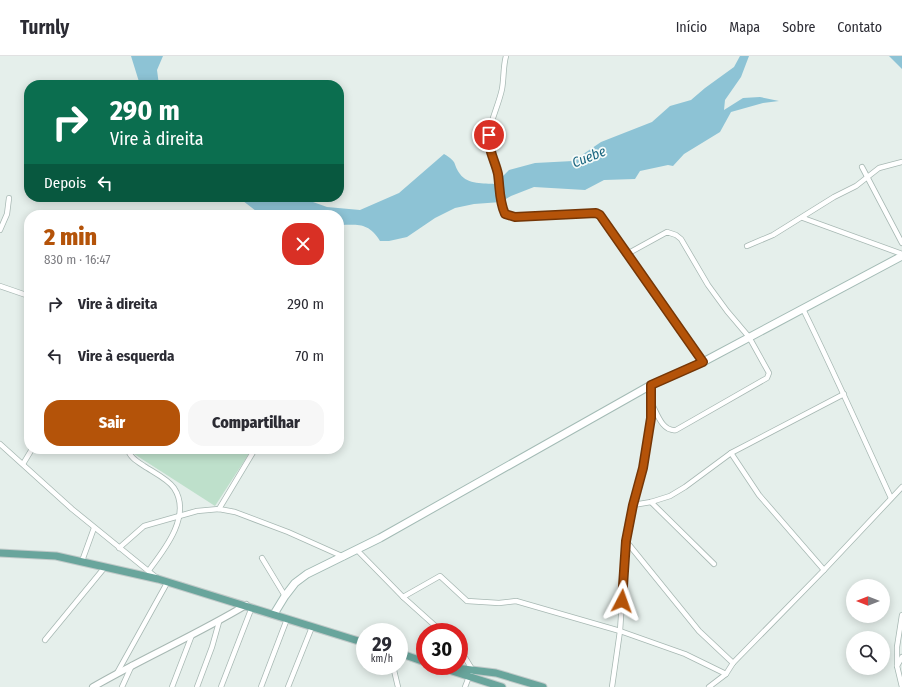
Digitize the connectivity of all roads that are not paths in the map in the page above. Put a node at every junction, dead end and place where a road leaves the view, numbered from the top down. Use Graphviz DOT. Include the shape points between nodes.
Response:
graph roads {
  1 [pos="506,56"];
  2 [pos="902,162"];
  3 [pos="862,167"];
  4 [pos="868,178"];
  5 [pos="9,198"];
  6 [pos="803,218"];
  7 [pos="0,230"];
  8 [pos="902,243"];
  9 [pos="747,246"];
  10 [pos="627,254"];
  11 [pos="902,255"];
  12 [pos="0,286"];
  13 [pos="24,294"];
  14 [pos="803,309"];
  15 [pos="749,337"];
  16 [pos="703,362"];
  17 [pos="651,385"];
  18 [pos="844,394"];
  19 [pos="651,402"];
  20 [pos="0,444"];
  21 [pos="29,454"];
  22 [pos="130,454"];
  23 [pos="252,454"];
  24 [pos="731,454"];
  25 [pos="23,464"];
  26 [pos="902,487"];
  27 [pos="900,492"];
  28 [pos="891,498"];
  29 [pos="651,502"];
  30 [pos="633,505"];
  31 [pos="219,509"];
  32 [pos="180,517"];
  33 [pos="94,528"];
  34 [pos="626,541"];
  35 [pos="119,548"];
  36 [pos="357,550"];
  37 [pos="0,553"];
  38 [pos="344,557"];
  39 [pos="262,558"];
  40 [pos="82,561"];
  41 [pos="714,564"];
  42 [pos="105,567"];
  43 [pos="149,570"];
  44 [pos="824,570"];
  45 [pos="158,579"];
  46 [pos="167,583"];
  47 [pos="285,596"];
  48 [pos="403,597"];
  49 [pos="249,606"];
  50 [pos="274,614"];
  51 [pos="902,615"];
  52 [pos="287,619"];
  53 [pos="218,622"];
  54 [pos="432,623"];
  55 [pos="312,627"];
  56 [pos="620,631"];
  57 [pos="192,635"];
  58 [pos="45,640"];
  59 [pos="356,640"];
  60 [pos="902,657"];
  61 [pos="468,663"];
  62 [pos="733,663"];
  63 [pos="132,665"];
  64 [pos="897,666"];
  65 [pos="468,669"];
  66 [pos="472,669"];
  67 [pos="117,673"];
  68 [pos="726,674"];
  69 [pos="395,675"];
  70 [pos="463,675"];
  71 [pos="469,677"];
  72 [pos="93,687"];
  73 [pos="122,687"];
  74 [pos="172,687"];
  75 [pos="196,687"];
  76 [pos="221,687"];
  77 [pos="261,687"];
  78 [pos="288,687"];
  79 [pos="398,687"];
  80 [pos="465,687"];
  81 [pos="502,687"];
  82 [pos="543,687"];
  83 [pos="612,687"];
  84 [pos="709,687"];
  85 [pos="902,687"];
  1 -- 10 [label="street" via="502,89 489,135 489,146 498,172 501,206 505,214 508,216 596,213"];
  2 -- 4 [label="street" via="879,168"];
  3 -- 4 [label="street"];
  4 -- 6 [label="street"];
  4 -- 8 [label="street"];
  5 -- 7 [label="street"];
  6 -- 9 [label="street"];
  6 -- 11 [label="street"];
  10 -- 15 [label="street" via="666,232 676,235 681,239 713,292"];
  10 -- 16 [label="street"];
  11 -- 14 [label="main road"];
  12 -- 13 [label="street"];
  14 -- 15 [label="main road"];
  14 -- 18 [label="street"];
  15 -- 16 [label="main road"];
  15 -- 19 [label="street" via="769,373 767,378 676,430 671,431 664,426"];
  16 -- 17 [label="main road"];
  17 -- 19 [label="street"];
  17 -- 36 [label="main road"];
  18 -- 24 [label="street"];
  18 -- 28 [label="street"];
  19 -- 30 [label="street" via="646,454"];
  20 -- 25 [label="street"];
  21 -- 25 [label="street"];
  22 -- 32 [label="street" via="173,487 180,501"];
  23 -- 31 [label="street"];
  24 -- 29 [label="street" via="685,487 670,496"];
  24 -- 44 [label="street" via="759,495"];
  25 -- 33 [label="street"];
  26 -- 27 [label="street"];
  27 -- 28 [label="street"];
  28 -- 44 [label="street"];
  29 -- 30 [label="street"];
  29 -- 41 [label="street"];
  30 -- 34 [label="street"];
  31 -- 32 [label="street" via="197,511"];
  31 -- 38 [label="street" via="235,512 288,532"];
  32 -- 35 [label="street" via="144,526"];
  32 -- 43 [label="street"];
  33 -- 35 [label="street"];
  33 -- 40 [label="street"];
  34 -- 56 [label="street"];
  34 -- 62 [label="street" via="699,631"];
  35 -- 43 [label="street"];
  36 -- 38 [label="main road"];
  36 -- 48 [label="street"];
  37 -- 40 [label="main road" via="56,556"];
  38 -- 47 [label="main road" via="306,574"];
  39 -- 47 [label="street"];
  40 -- 42 [label="main road"];
  42 -- 45 [label="main road"];
  42 -- 58 [label="street"];
  43 -- 45 [label="street"];
  44 -- 62 [label="street"];
  45 -- 46 [label="main road"];
  46 -- 49 [label="main road"];
  46 -- 67 [label="street"];
  47 -- 50 [label="main road"];
  48 -- 54 [label="street"];
  48 -- 56 [label="street" via="440,576 467,601 516,601"];
  49 -- 50 [label="main road"];
  49 -- 53 [label="street"];
  49 -- 76 [label="street"];
  50 -- 52 [label="main road"];
  51 -- 64 [label="street" via="896,646"];
  52 -- 55 [label="main road"];
  52 -- 77 [label="street"];
  53 -- 57 [label="street"];
  53 -- 75 [label="street" via="212,647"];
  55 -- 59 [label="main road"];
  55 -- 78 [label="street"];
  56 -- 68 [label="street" via="685,654"];
  56 -- 83 [label="street"];
  57 -- 63 [label="street"];
  57 -- 74 [label="street"];
  60 -- 64 [label="street"];
  61 -- 66 [label="street"];
  62 -- 68 [label="street"];
  63 -- 67 [label="street"];
  63 -- 73 [label="street"];
  64 -- 85 [label="street"];
  65 -- 66 [label="main road"];
  66 -- 71 [label="street"];
  66 -- 82 [label="main road" via="496,673"];
  67 -- 72 [label="street"];
  68 -- 84 [label="street"];
  69 -- 79 [label="street"];
  70 -- 71 [label="main road"];
  71 -- 80 [label="street"];
  71 -- 81 [label="main road"];
}
